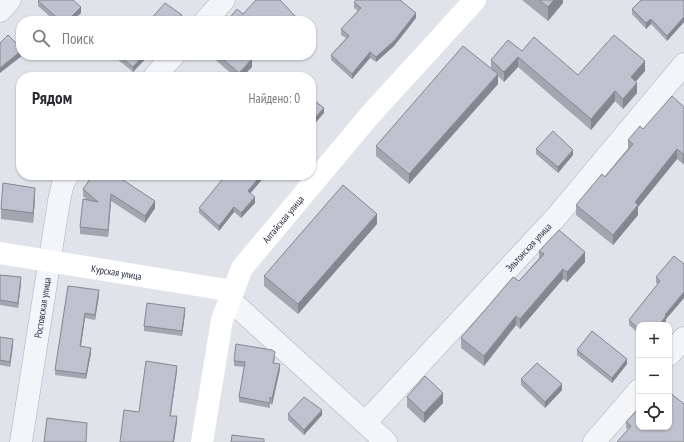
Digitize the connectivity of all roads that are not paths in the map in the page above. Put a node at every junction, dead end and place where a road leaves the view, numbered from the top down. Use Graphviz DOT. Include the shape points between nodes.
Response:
graph roads {
  1 [pos="10,0"];
  2 [pos="224,0"];
  3 [pos="475,0"];
  4 [pos="0,11"];
  5 [pos="210,16"];
  6 [pos="169,60"];
  7 [pos="684,64"];
  8 [pos="159,72"];
  9 [pos="65,180"];
  10 [pos="0,252"];
  11 [pos="50,261"];
  12 [pos="231,296"];
  13 [pos="684,338"];
  14 [pos="672,352"];
  15 [pos="636,393"];
  16 [pos="365,423"];
  17 [pos="21,442"];
  18 [pos="202,442"];
  19 [pos="386,442"];
  20 [pos="594,442"];
  1 -- 4 [label="street"];
  2 -- 5 [label="street"];
  3 -- 12 [label="street, Алтайская улица" via="370,116 242,268"];
  6 -- 8 [label="street"];
  7 -- 16 [label="street, Эльтонская улица" via="557,216"];
  9 -- 11 [label="street, Ростовская улица" via="60,195"];
  10 -- 11 [label="street, Курская улица"];
  11 -- 12 [label="street, Курская улица"];
  11 -- 17 [label="street, Ростовская улица"];
  12 -- 16 [label="street"];
  12 -- 18 [label="street, Алтайская улица" via="222,320"];
  13 -- 14 [label="street"];
  15 -- 20 [label="street"];
  16 -- 19 [label="street"];
}
